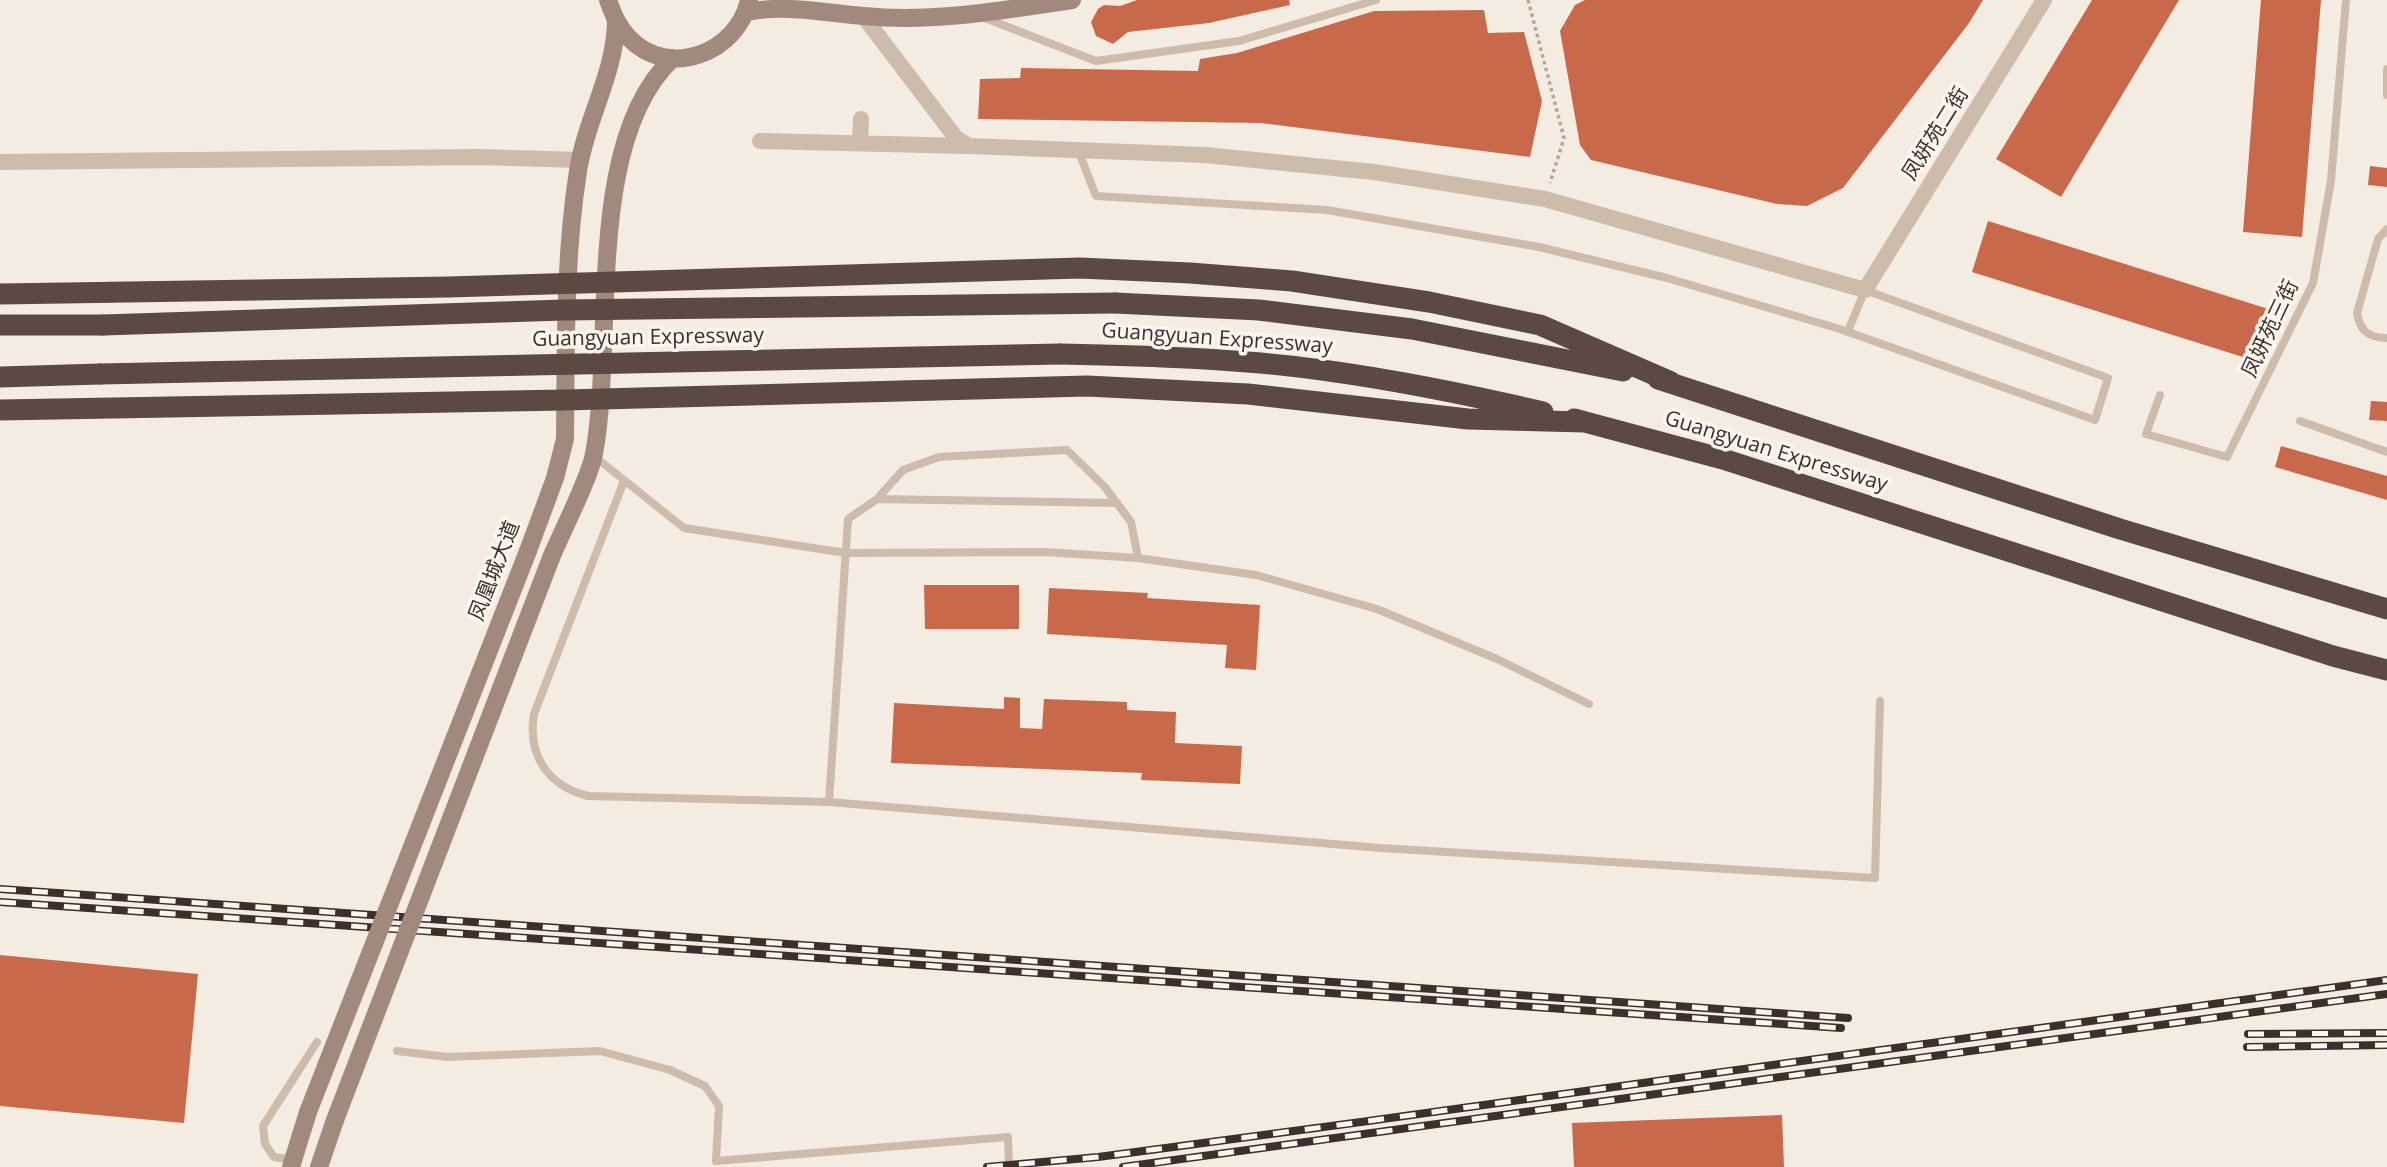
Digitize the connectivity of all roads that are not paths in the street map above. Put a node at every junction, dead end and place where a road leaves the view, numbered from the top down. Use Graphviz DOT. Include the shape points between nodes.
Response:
graph roads {
  1 [pos="608,0"];
  2 [pos="1072,0"];
  3 [pos="1376,0"];
  4 [pos="2044,0"];
  5 [pos="2346,0"];
  6 [pos="748,6"];
  7 [pos="828,7"];
  8 [pos="973,13"];
  9 [pos="864,17"];
  10 [pos="616,22"];
  11 [pos="673,58"];
  12 [pos="2387,69"];
  13 [pos="2387,94"];
  14 [pos="861,119"];
  15 [pos="760,141"];
  16 [pos="860,143"];
  17 [pos="969,146"];
  18 [pos="1078,150"];
  19 [pos="581,160"];
  20 [pos="0,162"];
  21 [pos="2387,229"];
  22 [pos="608,280"];
  23 [pos="566,282"];
  24 [pos="1865,290"];
  25 [pos="0,294"];
  26 [pos="0,325"];
  27 [pos="1847,331"];
  28 [pos="2387,338"];
  29 [pos="0,377"];
  30 [pos="1671,382"];
  31 [pos="2160,396"];
  32 [pos="601,398"];
  33 [pos="565,400"];
  34 [pos="0,410"];
  35 [pos="2300,421"];
  36 [pos="1585,422"];
  37 [pos="2387,452"];
  38 [pos="594,456"];
  39 [pos="624,481"];
  40 [pos="877,499"];
  41 [pos="1117,503"];
  42 [pos="846,553"];
  43 [pos="1138,558"];
  44 [pos="2387,609"];
  45 [pos="2387,670"];
  46 [pos="1880,701"];
  47 [pos="1589,704"];
  48 [pos="829,803"];
  49 [pos="317,1042"];
  50 [pos="397,1051"];
  51 [pos="293,1164"];
  52 [pos="319,1167"];
  53 [pos="1010,1167"];
  1 -- 10 [label="main road"];
  2 -- 8 [label="main road"];
  3 -- 8 [label="lane" via="1239,41 1096,61"];
  4 -- 24 [label="street, 凤妍苑二街"];
  5 -- 31 [label="lane, 凤妍苑三街" via="2331,180 2312,283 2291,331 2227,457 2146,434"];
  6 -- 7 [label="main road"];
  6 -- 11 [label="main road" via="735,32 718,48 696,57"];
  7 -- 9 [label="main road"];
  8 -- 9 [label="main road"];
  9 -- 17 [label="street" via="956,138"];
  10 -- 11 [label="main road" via="631,40 650,52"];
  10 -- 19 [label="main road, 凤凰城大道" via="616,49"];
  11 -- 22 [label="main road" via="657,74 621,151"];
  12 -- 13 [label="lane"];
  14 -- 16 [label="street"];
  15 -- 16 [label="street"];
  16 -- 17 [label="street"];
  17 -- 18 [label="street"];
  18 -- 24 [label="street" via="1205,155 1374,172 1545,199"];
  18 -- 27 [label="lane" via="1096,197 1327,210 1539,247 1667,278"];
  19 -- 20 [label="street"];
  19 -- 23 [label="main road, 凤凰城大道"];
  21 -- 28 [label="lane" via="2378,239 2357,313 2365,333"];
  22 -- 23 [label="highway"];
  22 -- 30 [label="highway" via="1080,268 1292,281 1540,325"];
  22 -- 32 [label="main road"];
  23 -- 25 [label="highway"];
  23 -- 33 [label="main road, 凤凰城大道"];
  24 -- 27 [label="lane"];
  24 -- 27 [label="lane" via="2108,378 2095,420"];
  26 -- 30 [label="highway, Guangyuan Expressway, bridge" via="564,310 1115,303 1259,310 1412,329"];
  29 -- 36 [label="highway, Guangyuan Expressway, bridge" via="1060,354 1195,358 1321,370 1452,391"];
  30 -- 44 [label="highway, Guangyuan Expressway" via="2120,529"];
  32 -- 33 [label="highway"];
  32 -- 36 [label="highway" via="1087,386 1248,394 1468,419"];
  32 -- 38 [label="main road"];
  33 -- 34 [label="highway"];
  33 -- 51 [label="main road, 凤凰城大道, bridge" via="561,458 528,551 309,1112"];
  35 -- 37 [label="lane"];
  36 -- 45 [label="highway, Guangyuan Expressway" via="1723,459"];
  38 -- 39 [label="lane"];
  38 -- 52 [label="main road, bridge"];
  39 -- 42 [label="lane" via="684,528"];
  39 -- 48 [label="lane" via="534,714 532,740 541,764 556,782 588,796"];
  40 -- 41 [label="lane"];
  40 -- 41 [label="lane" via="903,470 939,457 1067,450"];
  40 -- 42 [label="lane" via="848,519"];
  41 -- 43 [label="lane" via="1131,522"];
  42 -- 43 [label="lane" via="1045,552"];
  42 -- 48 [label="lane"];
  43 -- 47 [label="lane" via="1255,575 1377,609"];
  46 -- 48 [label="lane" via="1875,878 1381,848"];
  49 -- 51 [label="lane" via="263,1126 265,1144 274,1157"];
  50 -- 53 [label="lane" via="448,1056 600,1051 670,1070 705,1086 719,1106 716,1161 1007,1137"];
}
